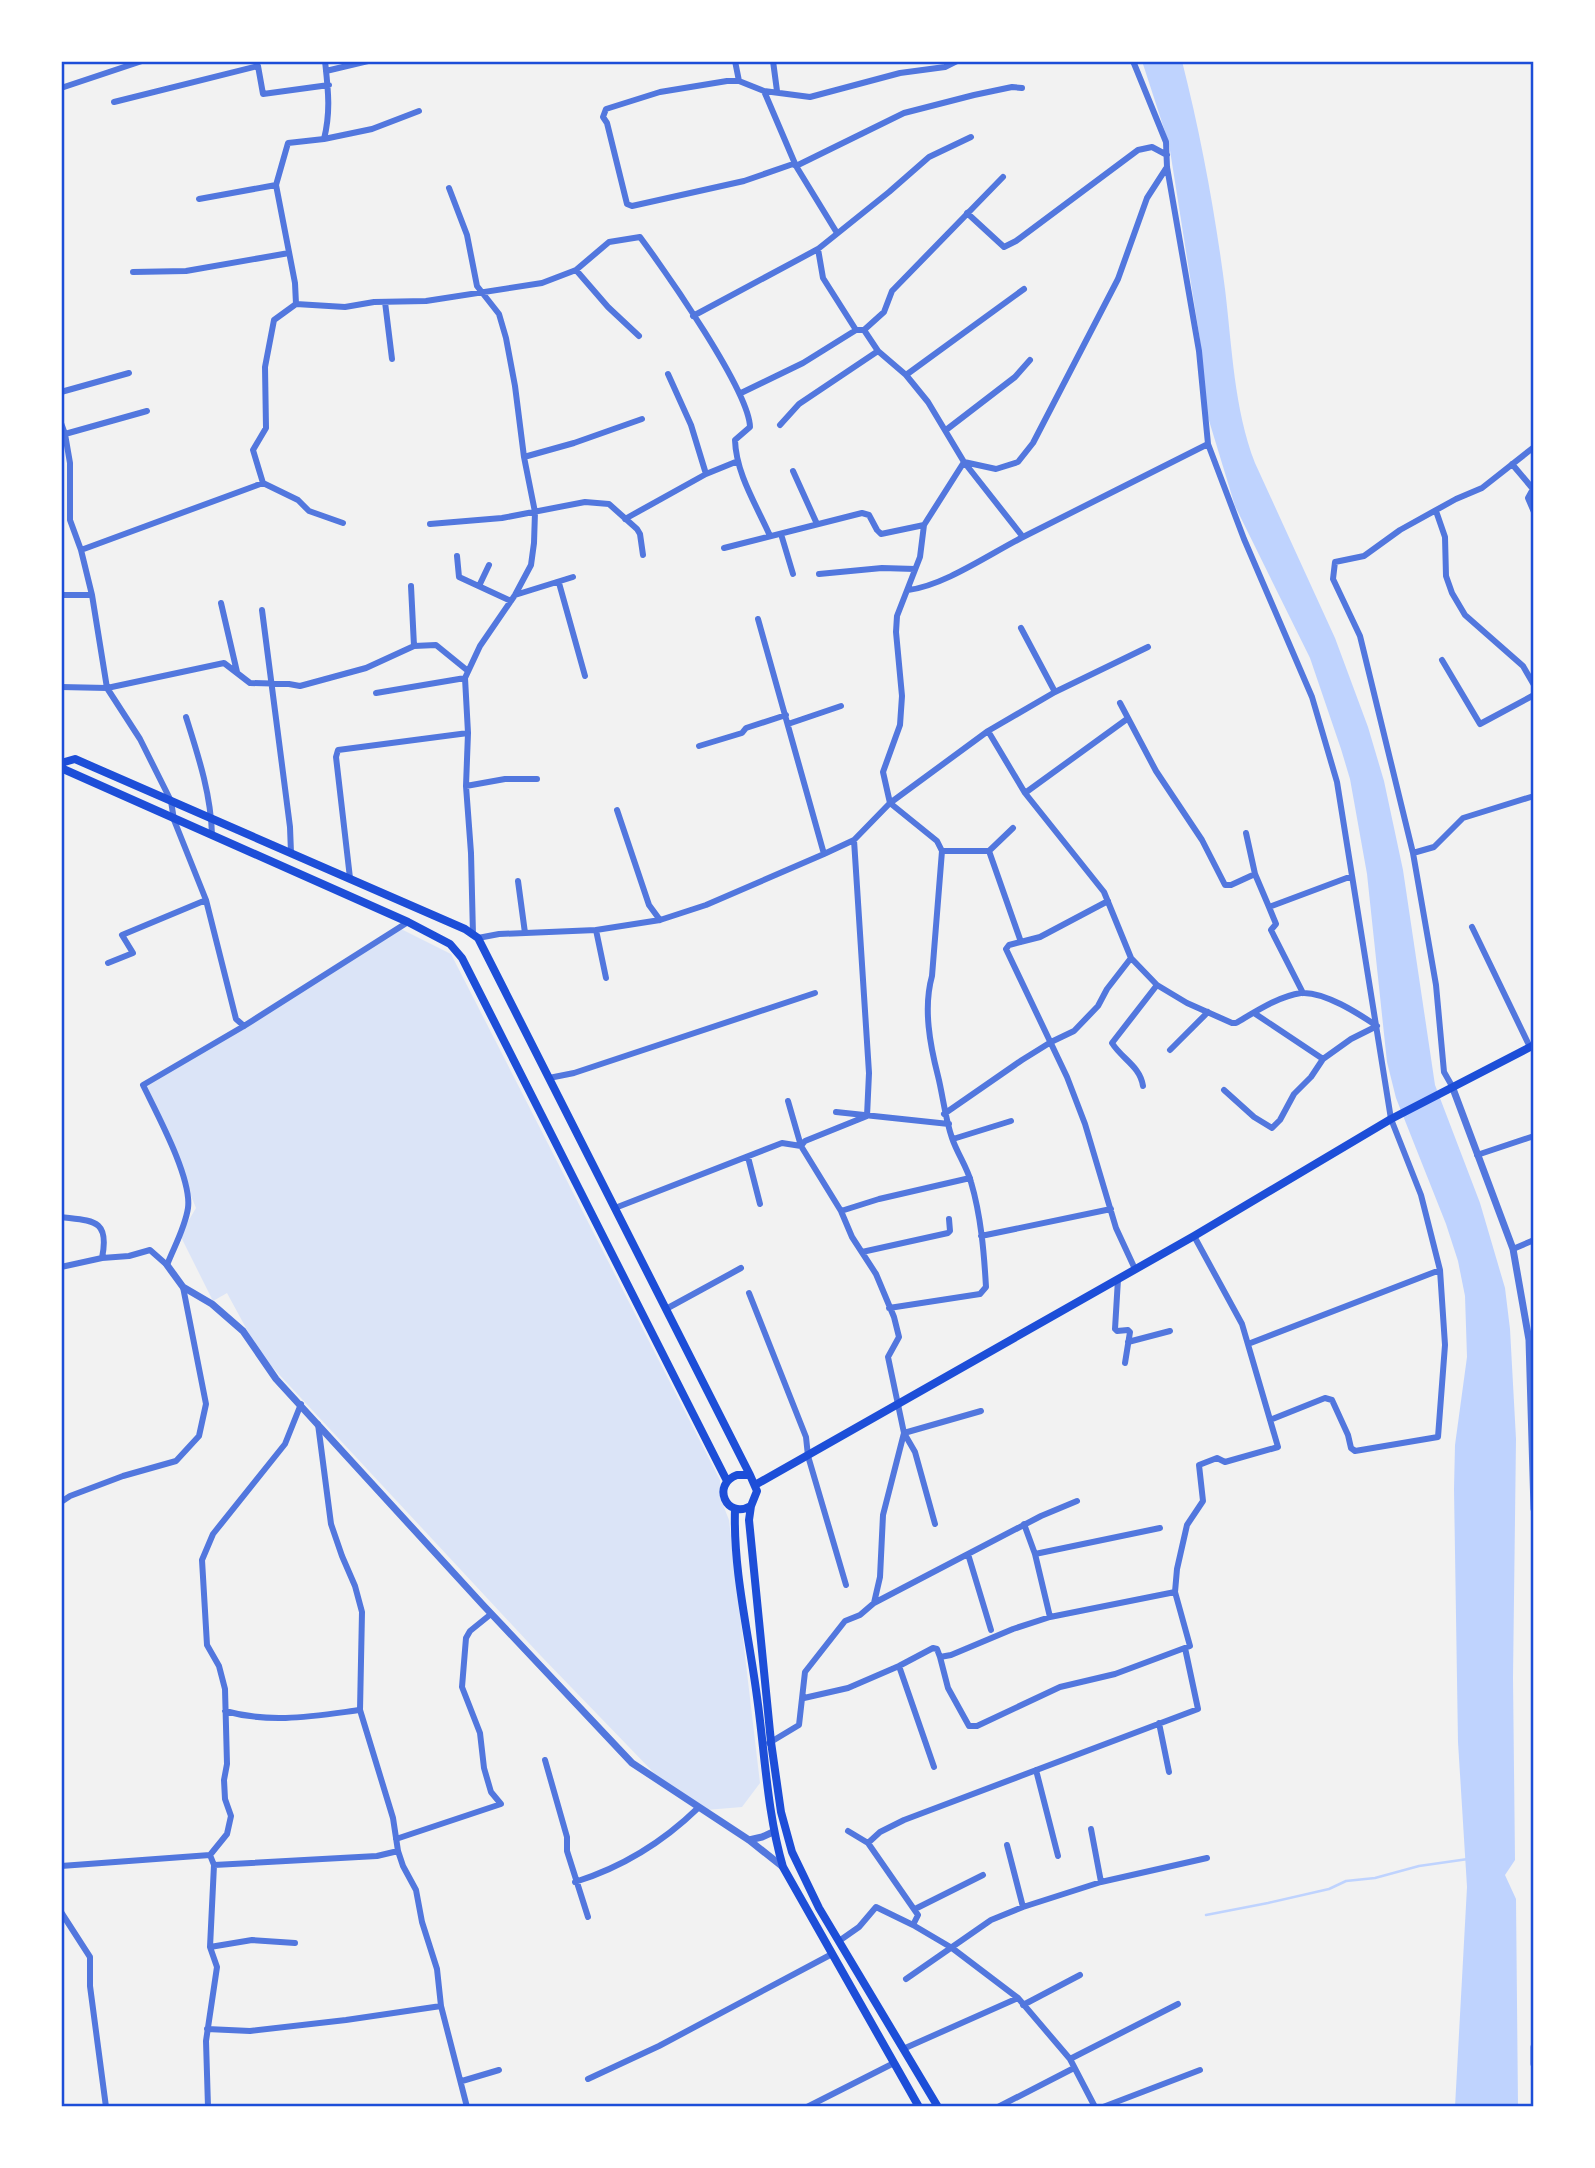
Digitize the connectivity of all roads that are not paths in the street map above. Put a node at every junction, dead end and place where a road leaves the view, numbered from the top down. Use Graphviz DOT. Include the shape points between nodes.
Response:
graph roads {
  1 [pos="142,61"];
  2 [pos="325,61"];
  3 [pos="368,61"];
  4 [pos="735,61"];
  5 [pos="773,61"];
  6 [pos="957,61"];
  7 [pos="1133,61"];
  8 [pos="326,71"];
  9 [pos="739,81"];
  10 [pos="329,85"];
  11 [pos="1022,88"];
  12 [pos="61,89"];
  13 [pos="764,91"];
  14 [pos="777,91"];
  15 [pos="114,102"];
  16 [pos="419,111"];
  17 [pos="971,138"];
  18 [pos="324,139"];
  19 [pos="1167,155"];
  20 [pos="796,166"];
  21 [pos="1167,167"];
  22 [pos="1003,177"];
  23 [pos="276,186"];
  24 [pos="449,188"];
  25 [pos="199,199"];
  26 [pos="967,214"];
  27 [pos="837,233"];
  28 [pos="818,248"];
  29 [pos="289,253"];
  30 [pos="576,270"];
  31 [pos="133,272"];
  32 [pos="1024,289"];
  33 [pos="482,292"];
  34 [pos="385,302"];
  35 [pos="296,304"];
  36 [pos="693,316"];
  37 [pos="860,330"];
  38 [pos="639,336"];
  39 [pos="878,351"];
  40 [pos="392,359"];
  41 [pos="1030,360"];
  42 [pos="129,373"];
  43 [pos="668,374"];
  44 [pos="906,375"];
  45 [pos="61,391"];
  46 [pos="741,393"];
  47 [pos="147,411"];
  48 [pos="642,419"];
  49 [pos="61,423"];
  50 [pos="780,425"];
  51 [pos="946,430"];
  52 [pos="65,434"];
  53 [pos="1208,444"];
  54 [pos="1534,447"];
  55 [pos="524,457"];
  56 [pos="738,461"];
  57 [pos="964,462"];
  58 [pos="1512,464"];
  59 [pos="793,471"];
  60 [pos="706,474"];
  61 [pos="263,483"];
  62 [pos="535,512"];
  63 [pos="1436,512"];
  64 [pos="1534,512"];
  65 [pos="625,519"];
  66 [pos="343,523"];
  67 [pos="430,524"];
  68 [pos="817,524"];
  69 [pos="924,525"];
  70 [pos="781,534"];
  71 [pos="770,536"];
  72 [pos="1023,537"];
  73 [pos="724,548"];
  74 [pos="81,550"];
  75 [pos="643,555"];
  76 [pos="457,556"];
  77 [pos="489,565"];
  78 [pos="915,569"];
  79 [pos="793,573"];
  80 [pos="819,574"];
  81 [pos="573,577"];
  82 [pos="559,583"];
  83 [pos="411,586"];
  84 [pos="479,586"];
  85 [pos="908,590"];
  86 [pos="61,595"];
  87 [pos="92,595"];
  88 [pos="513,598"];
  89 [pos="221,603"];
  90 [pos="262,610"];
  91 [pos="758,619"];
  92 [pos="1021,628"];
  93 [pos="414,646"];
  94 [pos="1148,647"];
  95 [pos="1442,660"];
  96 [pos="468,671"];
  97 [pos="238,674"];
  98 [pos="585,676"];
  99 [pos="465,678"];
  100 [pos="272,684"];
  101 [pos="1534,685"];
  102 [pos="61,687"];
  103 [pos="107,688"];
  104 [pos="376,692"];
  105 [pos="1055,692"];
  106 [pos="1534,695"];
  107 [pos="1120,703"];
  108 [pos="841,706"];
  109 [pos="786,715"];
  110 [pos="186,716"];
  111 [pos="1127,719"];
  112 [pos="788,724"];
  113 [pos="988,731"];
  114 [pos="468,733"];
  115 [pos="699,746"];
  116 [pos="61,766"];
  117 [pos="537,779"];
  118 [pos="467,786"];
  119 [pos="1025,793"];
  120 [pos="1534,796"];
  121 [pos="170,801"];
  122 [pos="890,803"];
  123 [pos="617,810"];
  124 [pos="212,819"];
  125 [pos="174,820"];
  126 [pos="1013,828"];
  127 [pos="1246,833"];
  128 [pos="212,835"];
  129 [pos="854,840"];
  130 [pos="942,851"];
  131 [pos="989,851"];
  132 [pos="291,853"];
  133 [pos="1413,853"];
  134 [pos="824,854"];
  135 [pos="1255,874"];
  136 [pos="1352,876"];
  137 [pos="350,878"];
  138 [pos="518,881"];
  139 [pos="206,900"];
  140 [pos="1108,901"];
  141 [pos="1269,907"];
  142 [pos="660,920"];
  143 [pos="408,922"];
  144 [pos="1472,927"];
  145 [pos="596,930"];
  146 [pos="525,933"];
  147 [pos="476,937"];
  148 [pos="1021,942"];
  149 [pos="1131,958"];
  150 [pos="108,963"];
  151 [pos="606,978"];
  152 [pos="1157,985"];
  153 [pos="815,993"];
  154 [pos="1303,993"];
  155 [pos="1208,1012"];
  156 [pos="1254,1013"];
  157 [pos="244,1026"];
  158 [pos="1377,1026"];
  159 [pos="1051,1042"];
  160 [pos="1532,1043"];
  161 [pos="1170,1050"];
  162 [pos="1323,1059"];
  163 [pos="549,1078"];
  164 [pos="1143,1086"];
  165 [pos="1452,1086"];
  166 [pos="1224,1090"];
  167 [pos="788,1101"];
  168 [pos="836,1112"];
  169 [pos="944,1114"];
  170 [pos="867,1116"];
  171 [pos="1394,1117"];
  172 [pos="1011,1121"];
  173 [pos="949,1125"];
  174 [pos="1534,1136"];
  175 [pos="953,1139"];
  176 [pos="801,1146"];
  177 [pos="1477,1155"];
  178 [pos="748,1157"];
  179 [pos="970,1178"];
  180 [pos="760,1204"];
  181 [pos="615,1208"];
  182 [pos="1111,1209"];
  183 [pos="841,1211"];
  184 [pos="61,1217"];
  185 [pos="949,1219"];
  186 [pos="981,1236"];
  187 [pos="1194,1236"];
  188 [pos="1534,1240"];
  189 [pos="1513,1249"];
  190 [pos="862,1252"];
  191 [pos="102,1258"];
  192 [pos="167,1265"];
  193 [pos="61,1267"];
  194 [pos="741,1268"];
  195 [pos="1135,1269"];
  196 [pos="1440,1270"];
  197 [pos="1118,1279"];
  198 [pos="183,1287"];
  199 [pos="749,1293"];
  200 [pos="889,1308"];
  201 [pos="666,1309"];
  202 [pos="1170,1331"];
  203 [pos="1531,1341"];
  204 [pos="1128,1342"];
  205 [pos="1248,1344"];
  206 [pos="1125,1363"];
  207 [pos="301,1404"];
  208 [pos="898,1404"];
  209 [pos="981,1411"];
  210 [pos="1270,1420"];
  211 [pos="317,1421"];
  212 [pos="904,1433"];
  213 [pos="808,1456"];
  214 [pos="750,1475"];
  215 [pos="727,1481"];
  216 [pos="1533,1481"];
  217 [pos="755,1485"];
  218 [pos="1077,1501"];
  219 [pos="61,1502"];
  220 [pos="751,1506"];
  221 [pos="1534,1508"];
  222 [pos="735,1509"];
  223 [pos="935,1524"];
  224 [pos="1024,1524"];
  225 [pos="1160,1528"];
  226 [pos="968,1554"];
  227 [pos="1035,1554"];
  228 [pos="846,1585"];
  229 [pos="1175,1592"];
  230 [pos="874,1603"];
  231 [pos="491,1614"];
  232 [pos="1050,1617"];
  233 [pos="991,1630"];
  234 [pos="1185,1648"];
  235 [pos="940,1657"];
  236 [pos="899,1667"];
  237 [pos="804,1698"];
  238 [pos="360,1710"];
  239 [pos="225,1711"];
  240 [pos="1159,1723"];
  241 [pos="768,1743"];
  242 [pos="545,1760"];
  243 [pos="934,1767"];
  244 [pos="1036,1770"];
  245 [pos="1170,1772"];
  246 [pos="698,1808"];
  247 [pos="1091,1829"];
  248 [pos="848,1831"];
  249 [pos="773,1832"];
  250 [pos="396,1839"];
  251 [pos="749,1840"];
  252 [pos="868,1843"];
  253 [pos="1007,1845"];
  254 [pos="398,1851"];
  255 [pos="209,1855"];
  256 [pos="1058,1856"];
  257 [pos="1207,1858"];
  258 [pos="61,1866"];
  259 [pos="214,1866"];
  260 [pos="783,1867"];
  261 [pos="983,1875"];
  262 [pos="575,1882"];
  263 [pos="1101,1882"];
  264 [pos="1023,1907"];
  265 [pos="915,1909"];
  266 [pos="61,1912"];
  267 [pos="588,1917"];
  268 [pos="914,1925"];
  269 [pos="839,1941"];
  270 [pos="295,1943"];
  271 [pos="210,1947"];
  272 [pos="952,1948"];
  273 [pos="832,1954"];
  274 [pos="1080,1975"];
  275 [pos="906,1979"];
  276 [pos="1018,1997"];
  277 [pos="1178,2004"];
  278 [pos="441,2006"];
  279 [pos="1023,2006"];
  280 [pos="207,2029"];
  281 [pos="1534,2047"];
  282 [pos="903,2049"];
  283 [pos="1070,2059"];
  284 [pos="894,2063"];
  285 [pos="1534,2064"];
  286 [pos="1074,2068"];
  287 [pos="499,2070"];
  288 [pos="1200,2070"];
  289 [pos="589,2079"];
  290 [pos="462,2081"];
  291 [pos="106,2107"];
  292 [pos="208,2107"];
  293 [pos="467,2107"];
  294 [pos="807,2107"];
  295 [pos="919,2107"];
  296 [pos="938,2107"];
  297 [pos="998,2107"];
  298 [pos="1095,2107"];
  299 [pos="1103,2107"];
  1 -- 12 [label="street"];
  2 -- 8 [label="street"];
  3 -- 8 [label="street"];
  4 -- 9 [label="street"];
  5 -- 14 [label="street"];
  6 -- 14 [label="street" via="810,97"];
  7 -- 19 [label="street"];
  8 -- 10 [label="street"];
  9 -- 13 [label="street"];
  9 -- 20 [label="street" via="660,92 606,109 603,117 627,204"];
  10 -- 15 [label="street" via="263,94 258,66"];
  10 -- 18 [label="street"];
  11 -- 20 [label="street" via="904,113"];
  13 -- 14 [label="street"];
  13 -- 20 [label="street"];
  16 -- 18 [label="street" via="372,129"];
  17 -- 27 [label="street" via="929,157"];
  18 -- 23 [label="street" via="288,143"];
  19 -- 21 [label="street"];
  19 -- 26 [label="street" via="1152,147 1138,150 1004,247"];
  20 -- 27 [label="street"];
  21 -- 53 [label="street" via="1199,351"];
  21 -- 57 [label="street" via="1147,198 1118,279 1033,443 1018,462 996,469"];
  22 -- 26 [label="street"];
  23 -- 25 [label="street"];
  23 -- 29 [label="street"];
  24 -- 33 [label="street"];
  26 -- 37 [label="street" via="892,290 884,312"];
  27 -- 28 [label="street"];
  28 -- 36 [label="street"];
  28 -- 37 [label="street" via="823,278"];
  29 -- 31 [label="street" via="186,271"];
  29 -- 35 [label="street"];
  30 -- 33 [label="street" via="542,283"];
  30 -- 36 [label="street" via="609,242 640,237"];
  30 -- 38 [label="street"];
  32 -- 44 [label="street"];
  33 -- 34 [label="street" via="426,302"];
  33 -- 55 [label="street" via="499,314 506,338"];
  34 -- 35 [label="street" via="345,307"];
  34 -- 40 [label="street"];
  35 -- 61 [label="street" via="274,320 265,367 266,428 254,450"];
  36 -- 46 [label="street"];
  37 -- 39 [label="street"];
  37 -- 46 [label="street"];
  39 -- 44 [label="street"];
  39 -- 50 [label="street" via="799,404"];
  41 -- 51 [label="street"];
  42 -- 45 [label="street"];
  43 -- 60 [label="street"];
  44 -- 51 [label="street"];
  46 -- 56 [label="street" via="750,427 735,440"];
  47 -- 52 [label="street"];
  48 -- 55 [label="street"];
  49 -- 52 [label="street"];
  51 -- 57 [label="street"];
  52 -- 74 [label="street" via="70,520"];
  53 -- 72 [label="street"];
  53 -- 136 [label="street" via="1311,697 1337,782"];
  54 -- 58 [label="street"];
  55 -- 62 [label="street"];
  56 -- 60 [label="street"];
  56 -- 71 [label="street"];
  57 -- 69 [label="street"];
  57 -- 72 [label="street"];
  58 -- 63 [label="street" via="1482,488"];
  58 -- 64 [label="street" via="1533,489 1528,498"];
  59 -- 68 [label="street"];
  60 -- 65 [label="street"];
  61 -- 66 [label="street" via="298,500 309,511"];
  61 -- 74 [label="street"];
  62 -- 65 [label="street" via="585,502 609,504"];
  62 -- 67 [label="street"];
  62 -- 88 [label="street" via="531,565"];
  63 -- 101 [label="street" via="1445,537 1446,576 1452,593 1465,615 1523,666"];
  63 -- 133 [label="street" via="1364,556 1335,562 1333,579 1360,636"];
  65 -- 75 [label="street" via="640,534"];
  68 -- 69 [label="street" via="862,513 869,514 881,534"];
  68 -- 70 [label="street"];
  69 -- 78 [label="street"];
  70 -- 71 [label="street"];
  70 -- 79 [label="street"];
  71 -- 73 [label="street"];
  72 -- 85 [label="street" via="959,572"];
  74 -- 87 [label="street"];
  76 -- 84 [label="street" via="460,577"];
  77 -- 84 [label="street"];
  78 -- 80 [label="street"];
  78 -- 85 [label="street"];
  81 -- 82 [label="street"];
  82 -- 88 [label="street"];
  82 -- 98 [label="street"];
  83 -- 93 [label="street"];
  84 -- 88 [label="street"];
  85 -- 122 [label="street" via="896,632 900,725 883,772"];
  86 -- 87 [label="street"];
  87 -- 103 [label="street"];
  88 -- 96 [label="street"];
  89 -- 97 [label="street"];
  90 -- 100 [label="street"];
  91 -- 109 [label="street"];
  92 -- 105 [label="street"];
  93 -- 96 [label="street" via="436,645"];
  93 -- 100 [label="street" via="366,668 300,687"];
  94 -- 105 [label="street"];
  95 -- 106 [label="street" via="1480,724"];
  96 -- 99 [label="street"];
  97 -- 100 [label="street" via="250,684"];
  97 -- 103 [label="street" via="224,663"];
  99 -- 104 [label="street"];
  99 -- 114 [label="street"];
  100 -- 132 [label="street"];
  102 -- 103 [label="street"];
  103 -- 121 [label="street" via="140,739"];
  105 -- 113 [label="street"];
  107 -- 111 [label="street"];
  108 -- 112 [label="street"];
  109 -- 112 [label="street"];
  109 -- 115 [label="street"];
  110 -- 124 [label="street"];
  111 -- 119 [label="street"];
  111 -- 135 [label="street" via="1225,885"];
  112 -- 134 [label="street"];
  113 -- 119 [label="street"];
  113 -- 122 [label="street"];
  114 -- 118 [label="street"];
  114 -- 137 [label="street" via="338,750"];
  116 -- 121 [label="main road" via="75,759"];
  116 -- 125 [label="main road"];
  117 -- 118 [label="street"];
  118 -- 147 [label="street"];
  119 -- 140 [label="street"];
  120 -- 133 [label="street" via="1463,818 1434,847"];
  121 -- 124 [label="main road"];
  121 -- 125 [label="street"];
  122 -- 129 [label="street"];
  122 -- 130 [label="street" via="937,841"];
  123 -- 142 [label="street" via="649,905"];
  124 -- 128 [label="street"];
  124 -- 132 [label="main road"];
  125 -- 128 [label="main road"];
  125 -- 139 [label="street"];
  126 -- 131 [label="street"];
  127 -- 135 [label="street"];
  128 -- 143 [label="main road"];
  129 -- 134 [label="street"];
  129 -- 170 [label="street" via="869,1073"];
  130 -- 131 [label="street"];
  130 -- 169 [label="street" via="927,993 931,1053"];
  131 -- 148 [label="street"];
  132 -- 137 [label="main road"];
  133 -- 165 [label="street" via="1436,985 1444,1072"];
  134 -- 142 [label="street"];
  135 -- 141 [label="street"];
  136 -- 141 [label="street"];
  136 -- 158 [label="street"];
  137 -- 147 [label="main road"];
  138 -- 146 [label="street"];
  139 -- 150 [label="street" via="122,935 133,953"];
  139 -- 157 [label="street" via="236,1019"];
  140 -- 148 [label="street" via="1049,933"];
  140 -- 149 [label="street"];
  141 -- 154 [label="street" via="1276,924 1271,930"];
  142 -- 145 [label="street"];
  143 -- 157 [label="street"];
  143 -- 215 [label="main road" via="450,944 462,958"];
  144 -- 160 [label="street"];
  145 -- 146 [label="street"];
  145 -- 151 [label="street"];
  146 -- 147 [label="street"];
  147 -- 163 [label="main road"];
  148 -- 159 [label="street" via="1006,949"];
  149 -- 152 [label="street"];
  149 -- 159 [label="street" via="1085,1021"];
  152 -- 155 [label="street"];
  152 -- 164 [label="street" via="1112,1043 1137,1069"];
  153 -- 163 [label="street"];
  154 -- 156 [label="street"];
  154 -- 158 [label="street" via="1322,996"];
  155 -- 156 [label="street" via="1236,1023"];
  155 -- 161 [label="street"];
  156 -- 162 [label="street"];
  157 -- 192 [label="street" via="143,1085 184,1178 188,1206"];
  158 -- 162 [label="street"];
  158 -- 171 [label="street"];
  159 -- 169 [label="street"];
  159 -- 182 [label="street" via="1085,1124"];
  160 -- 165 [label="main road"];
  162 -- 166 [label="street" via="1272,1128"];
  163 -- 181 [label="main road"];
  165 -- 171 [label="main road"];
  165 -- 177 [label="street"];
  167 -- 176 [label="street"];
  168 -- 170 [label="street"];
  169 -- 173 [label="street"];
  170 -- 173 [label="street"];
  170 -- 176 [label="street"];
  171 -- 187 [label="main road"];
  171 -- 196 [label="street"];
  172 -- 175 [label="street"];
  173 -- 175 [label="street"];
  174 -- 177 [label="street"];
  175 -- 179 [label="street"];
  176 -- 178 [label="street" via="782,1143"];
  176 -- 183 [label="street"];
  177 -- 189 [label="street"];
  178 -- 180 [label="street"];
  178 -- 181 [label="street"];
  179 -- 183 [label="street"];
  179 -- 186 [label="street"];
  181 -- 201 [label="main road"];
  182 -- 186 [label="street"];
  182 -- 195 [label="street"];
  183 -- 190 [label="street"];
  184 -- 191 [label="street" via="100,1225 105,1236"];
  185 -- 190 [label="street" via="948,1233"];
  186 -- 200 [label="street" via="985,1291"];
  187 -- 195 [label="main road"];
  187 -- 205 [label="street" via="1242,1324"];
  188 -- 189 [label="street"];
  189 -- 203 [label="street"];
  190 -- 200 [label="street"];
  191 -- 192 [label="street" via="150,1250"];
  191 -- 193 [label="street"];
  192 -- 198 [label="street"];
  194 -- 201 [label="street"];
  195 -- 197 [label="main road"];
  196 -- 205 [label="street"];
  196 -- 210 [label="street" via="1445,1345 1438,1437 1355,1451 1332,1400 1325,1398"];
  197 -- 204 [label="street" via="1115,1329 1129,1331"];
  197 -- 208 [label="main road"];
  198 -- 207 [label="street" via="243,1331 276,1379"];
  198 -- 219 [label="street" via="206,1404 199,1436 176,1461 123,1476"];
  199 -- 213 [label="street" via="806,1437"];
  200 -- 208 [label="street" via="899,1336 887,1357"];
  201 -- 214 [label="main road"];
  202 -- 204 [label="street"];
  203 -- 216 [label="street"];
  204 -- 206 [label="street"];
  205 -- 210 [label="street"];
  207 -- 211 [label="street"];
  207 -- 239 [label="street" via="285,1444 213,1534 202,1560 207,1645 226,1689"];
  208 -- 212 [label="street"];
  208 -- 213 [label="main road"];
  209 -- 212 [label="street"];
  210 -- 229 [label="street" via="1276,1449 1199,1465 1203,1501 1187,1525"];
  211 -- 231 [label="street"];
  211 -- 238 [label="street" via="331,1524 362,1612"];
  212 -- 223 [label="street" via="915,1452"];
  212 -- 230 [label="street" via="883,1515"];
  213 -- 217 [label="main road"];
  213 -- 228 [label="street"];
  214 -- 215 [label="main road"];
  214 -- 217 [label="main road"];
  215 -- 222 [label="main road" via="723,1498"];
  216 -- 221 [label="street"];
  217 -- 220 [label="main road" via="757,1497"];
  218 -- 224 [label="street"];
  220 -- 222 [label="main road"];
  220 -- 241 [label="main road"];
  222 -- 241 [label="main road" via="735,1556"];
  224 -- 226 [label="street"];
  224 -- 227 [label="street"];
  225 -- 227 [label="street"];
  226 -- 230 [label="street"];
  226 -- 233 [label="street"];
  227 -- 232 [label="street"];
  229 -- 232 [label="street"];
  229 -- 234 [label="street" via="1190,1646"];
  230 -- 237 [label="street" via="845,1621 805,1672"];
  231 -- 246 [label="street" via="632,1763"];
  231 -- 250 [label="street" via="466,1638 462,1687 480,1733 491,1792 501,1804"];
  232 -- 235 [label="street"];
  234 -- 235 [label="street" via="1115,1674 1060,1687 969,1727 948,1688"];
  234 -- 240 [label="street" via="1199,1708"];
  235 -- 236 [label="street" via="933,1648"];
  236 -- 237 [label="street" via="848,1688"];
  236 -- 243 [label="street"];
  237 -- 241 [label="street" via="799,1725"];
  238 -- 239 [label="street" via="267,1720"];
  238 -- 250 [label="street"];
  239 -- 255 [label="street" via="225,1799 231,1816 227,1834"];
  240 -- 244 [label="street"];
  240 -- 245 [label="street"];
  241 -- 249 [label="main road"];
  241 -- 269 [label="main road" via="792,1852"];
  242 -- 262 [label="street"];
  244 -- 252 [label="street" via="904,1820"];
  244 -- 256 [label="street"];
  246 -- 251 [label="street"];
  246 -- 262 [label="street" via="641,1854"];
  247 -- 263 [label="street"];
  248 -- 252 [label="street"];
  249 -- 251 [label="street"];
  249 -- 260 [label="main road"];
  250 -- 254 [label="street"];
  251 -- 260 [label="street"];
  252 -- 265 [label="street"];
  253 -- 264 [label="street"];
  254 -- 259 [label="street"];
  254 -- 278 [label="street" via="416,1890 437,1969"];
  255 -- 258 [label="street"];
  255 -- 259 [label="street"];
  257 -- 263 [label="street"];
  259 -- 271 [label="street"];
  260 -- 273 [label="main road"];
  261 -- 265 [label="street"];
  262 -- 267 [label="street"];
  263 -- 264 [label="street"];
  264 -- 272 [label="street" via="991,1920"];
  265 -- 268 [label="street"];
  266 -- 291 [label="street" via="90,1957"];
  268 -- 269 [label="street" via="876,1907"];
  268 -- 272 [label="street"];
  269 -- 282 [label="main road"];
  270 -- 271 [label="street" via="252,1940"];
  271 -- 280 [label="street" via="217,1966"];
  272 -- 275 [label="street"];
  272 -- 276 [label="street"];
  273 -- 284 [label="main road"];
  273 -- 289 [label="street"];
  274 -- 279 [label="street"];
  276 -- 279 [label="street"];
  276 -- 282 [label="street"];
  277 -- 283 [label="street"];
  278 -- 280 [label="street" via="250,2031"];
  278 -- 290 [label="street"];
  279 -- 283 [label="street"];
  280 -- 292 [label="street"];
  281 -- 285 [label="street"];
  282 -- 296 [label="main road"];
  283 -- 286 [label="street"];
  284 -- 294 [label="street"];
  284 -- 295 [label="main road"];
  286 -- 297 [label="street"];
  286 -- 298 [label="street"];
  287 -- 290 [label="street"];
  288 -- 299 [label="street"];
  290 -- 293 [label="street"];
}
